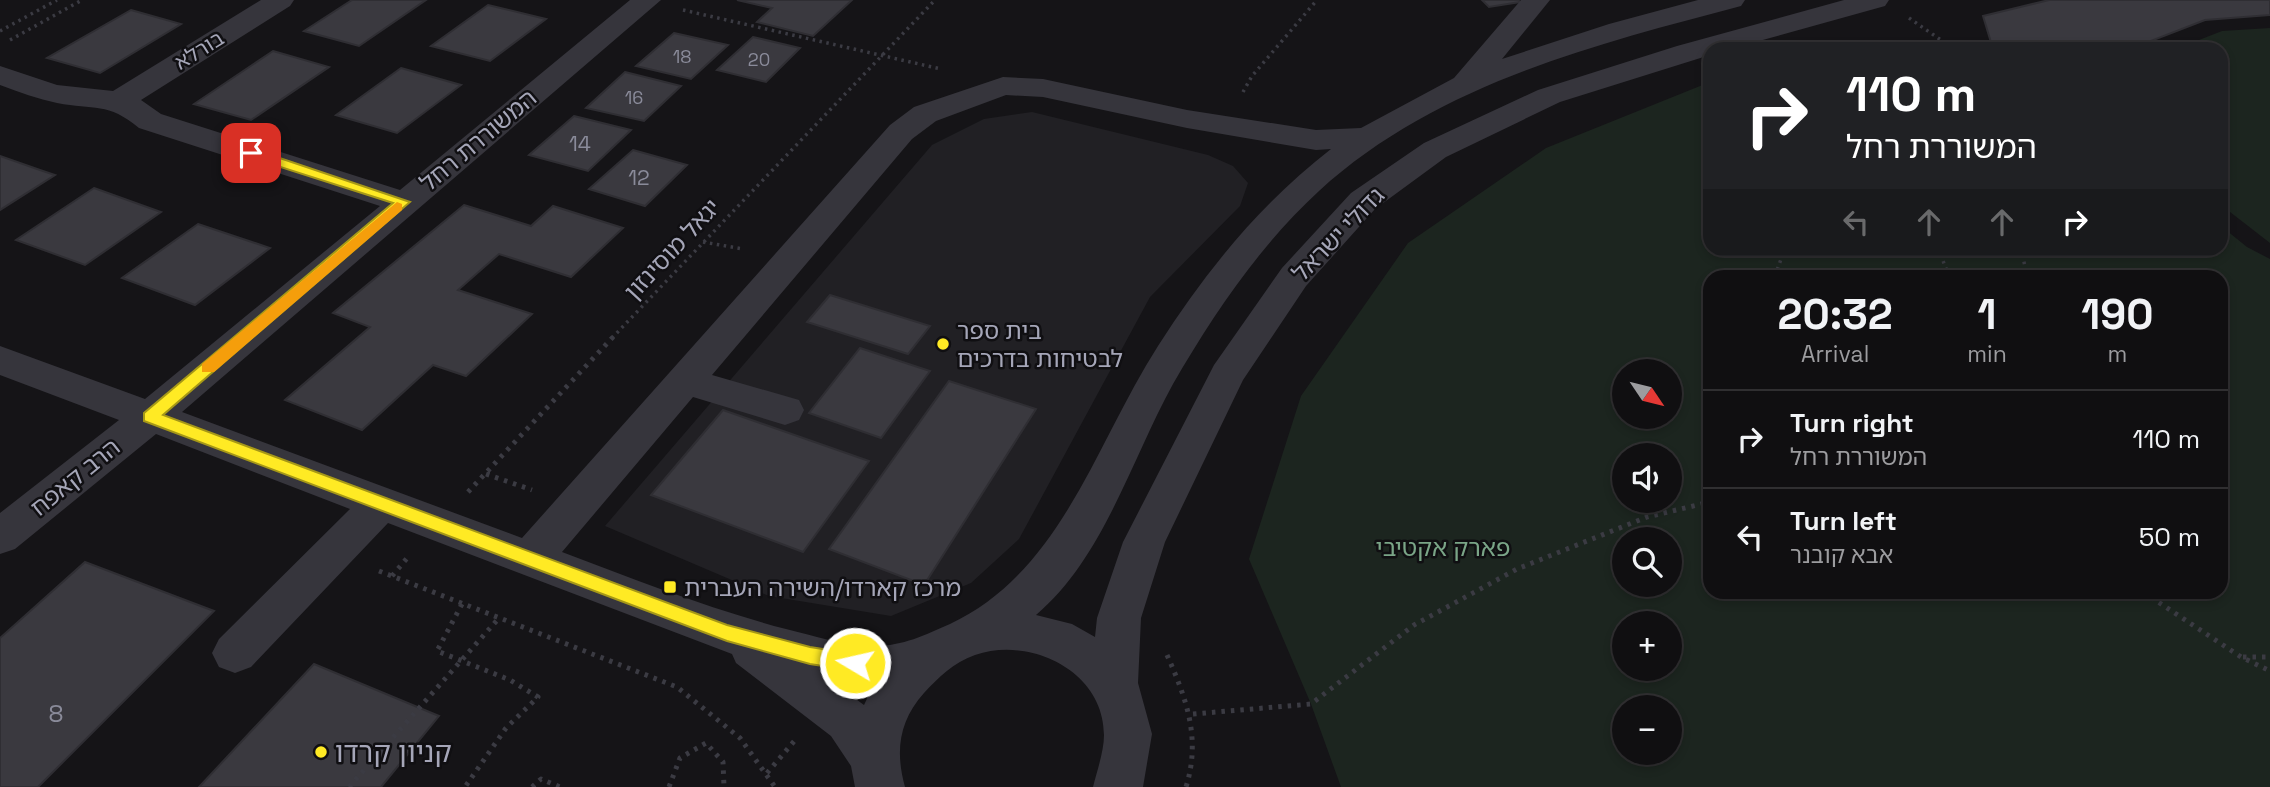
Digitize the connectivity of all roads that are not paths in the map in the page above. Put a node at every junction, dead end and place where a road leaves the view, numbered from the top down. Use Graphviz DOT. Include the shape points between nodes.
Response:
graph roads {
  1 [pos="280,0"];
  2 [pos="1536,0"];
  3 [pos="1731,0"];
  4 [pos="646,1"];
  5 [pos="1889,7"];
  6 [pos="1732,42"];
  7 [pos="1703,48"];
  8 [pos="0,75"];
  9 [pos="1467,81"];
  10 [pos="119,100"];
  11 [pos="1225,126"];
  12 [pos="1369,136"];
  13 [pos="1309,182"];
  14 [pos="403,202"];
  15 [pos="0,360"];
  16 [pos="685,381"];
  17 [pos="785,410"];
  18 [pos="150,417"];
  19 [pos="381,504"];
  20 [pos="0,537"];
  21 [pos="530,559"];
  22 [pos="982,631"];
  23 [pos="727,633"];
  24 [pos="235,653"];
  25 [pos="924,659"];
  26 [pos="1115,682"];
  27 [pos="877,773"];
  28 [pos="1118,787"];
  1 -- 10 [label="street, בורלא"];
  2 -- 9 [label="street"];
  3 -- 9 [label="street, גדולי ישראל" via="1634,26"];
  4 -- 14 [label="street, המשוררת רחל"];
  5 -- 6 [label="street, גדולי ישראל"];
  7 -- 26 [label="street, גדולי ישראל" via="1549,96 1435,150 1363,201 1294,277 1227,375 1144,542 1119,618"];
  8 -- 10 [label="street" via="63,95"];
  9 -- 12 [label="street, גדולי ישראל"];
  10 -- 14 [label="street" via="150,121"];
  11 -- 12 [label="street" via="1316,140"];
  11 -- 13 [label="street" via="1288,158"];
  11 -- 16 [label="street" via="1043,88 1003,86 925,114 901,132"];
  12 -- 13 [label="street, גדולי ישראל"];
  13 -- 22 [label="street, גדולי ישראל" via="1254,239 1171,357 1069,543 1041,582"];
  14 -- 18 [label="street, המשוררת רחל"];
  15 -- 18 [label="street"];
  16 -- 17 [label="street"];
  16 -- 21 [label="street"];
  18 -- 19 [label="street"];
  18 -- 20 [label="street, הרב קאפח"];
  19 -- 21 [label="street"];
  19 -- 24 [label="street"];
  21 -- 23 [label="street"];
  22 -- 25 [label="street" via="952,641"];
  22 -- 26 [label="street" via="1021,629 1058,636 1090,655"];
  23 -- 25 [label="street" via="874,666"];
  23 -- 27 [label="street" via="848,721"];
  25 -- 27 [label="street" via="903,678 888,703 877,730"];
  26 -- 28 [label="street" via="1127,714 1128,750"];
}
